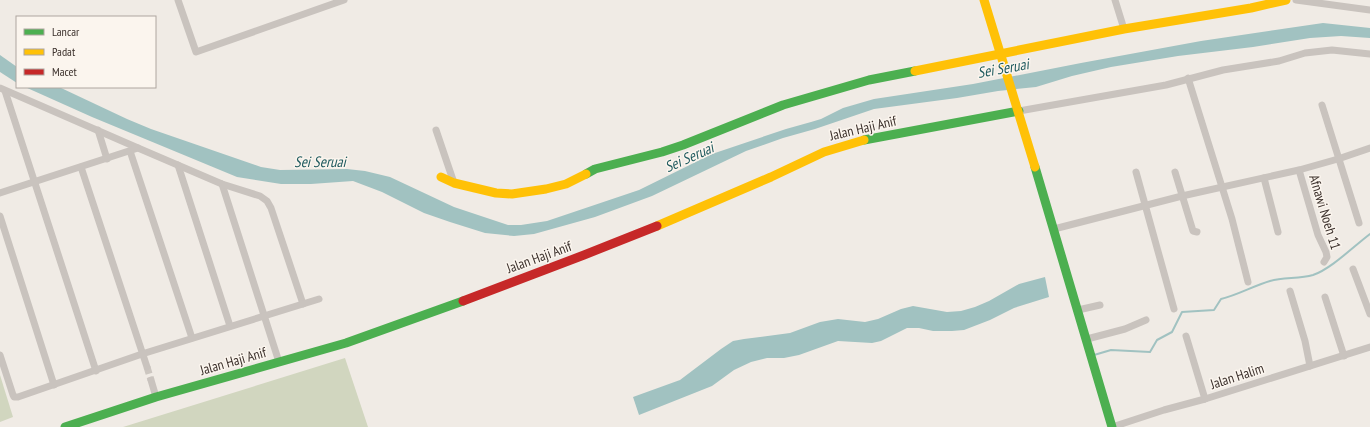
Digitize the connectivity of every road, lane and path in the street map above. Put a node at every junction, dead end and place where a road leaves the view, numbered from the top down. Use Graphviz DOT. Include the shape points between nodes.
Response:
graph roads {
  1 [pos="178,0"];
  2 [pos="344,0"];
  3 [pos="984,0"];
  4 [pos="1115,0"];
  5 [pos="1286,0"];
  6 [pos="1296,0"];
  7 [pos="1370,10"];
  8 [pos="1124,29"];
  9 [pos="1000,54"];
  10 [pos="1370,54"];
  11 [pos="1188,78"];
  12 [pos="2,89"];
  13 [pos="1322,105"];
  14 [pos="1018,111"];
  15 [pos="98,130"];
  16 [pos="436,130"];
  17 [pos="138,148"];
  18 [pos="1370,148"];
  19 [pos="130,151"];
  20 [pos="107,159"];
  21 [pos="1338,159"];
  22 [pos="178,165"];
  23 [pos="81,167"];
  24 [pos="1299,170"];
  25 [pos="1136,172"];
  26 [pos="1175,172"];
  27 [pos="441,177"];
  28 [pos="1264,178"];
  29 [pos="34,182"];
  30 [pos="454,183"];
  31 [pos="222,184"];
  32 [pos="1222,187"];
  33 [pos="0,193"];
  34 [pos="1182,196"];
  35 [pos="1145,206"];
  36 [pos="0,216"];
  37 [pos="1359,223"];
  38 [pos="1054,229"];
  39 [pos="1197,232"];
  40 [pos="1278,232"];
  41 [pos="1324,262"];
  42 [pos="1354,269"];
  43 [pos="1248,282"];
  44 [pos="1290,291"];
  45 [pos="1325,297"];
  46 [pos="319,299"];
  47 [pos="303,304"];
  48 [pos="1100,305"];
  49 [pos="1174,308"];
  50 [pos="1078,310"];
  51 [pos="1370,314"];
  52 [pos="265,315"];
  53 [pos="1146,320"];
  54 [pos="230,326"];
  55 [pos="1186,336"];
  56 [pos="192,338"];
  57 [pos="1087,339"];
  58 [pos="1370,347"];
  59 [pos="142,354"];
  60 [pos="0,356"];
  61 [pos="1344,356"];
  62 [pos="279,362"];
  63 [pos="1310,366"];
  64 [pos="146,367"];
  65 [pos="96,371"];
  66 [pos="151,380"];
  67 [pos="54,385"];
  68 [pos="156,397"];
  69 [pos="1205,400"];
  70 [pos="65,427"];
  71 [pos="1112,427"];
  1 -- 2 [label="street" via="196,52"];
  3 -- 9 [label="main road"];
  4 -- 8 [label="street"];
  5 -- 8 [label="main road"];
  6 -- 7 [label="street"];
  8 -- 9 [label="main road"];
  9 -- 14 [label="main road"];
  9 -- 30 [label="main road" via="830,90 783,105 683,145 595,169 566,184 546,189 512,194 496,193"];
  10 -- 11 [label="street" via="1332,50 1306,53 1279,61"];
  11 -- 14 [label="street" via="1166,85"];
  11 -- 32 [label="street"];
  12 -- 15 [label="street"];
  12 -- 29 [label="street"];
  13 -- 21 [label="street"];
  14 -- 38 [label="main road"];
  14 -- 62 [label="main road, Jalan Haji Anif" via="838,146 571,261 373,334"];
  15 -- 17 [label="street"];
  15 -- 20 [label="street"];
  16 -- 30 [label="street"];
  17 -- 19 [label="street"];
  17 -- 22 [label="street"];
  18 -- 21 [label="street"];
  19 -- 20 [label="street"];
  19 -- 56 [label="street"];
  20 -- 23 [label="street"];
  21 -- 24 [label="street"];
  21 -- 37 [label="street"];
  22 -- 31 [label="street"];
  22 -- 54 [label="street"];
  23 -- 29 [label="street"];
  23 -- 59 [label="street"];
  24 -- 28 [label="street"];
  24 -- 41 [label="street, Afnawi Noeh 11" via="1318,235 1326,252"];
  25 -- 35 [label="street"];
  26 -- 34 [label="street"];
  27 -- 30 [label="main road"];
  28 -- 32 [label="street"];
  28 -- 40 [label="street"];
  29 -- 33 [label="street"];
  29 -- 65 [label="street"];
  31 -- 47 [label="street" via="260,196 267,201"];
  31 -- 52 [label="street"];
  32 -- 34 [label="street"];
  32 -- 43 [label="street"];
  34 -- 35 [label="street"];
  34 -- 39 [label="street" via="1194,231"];
  35 -- 38 [label="street"];
  35 -- 49 [label="street"];
  36 -- 67 [label="street"];
  38 -- 50 [label="main road"];
  42 -- 51 [label="street"];
  44 -- 63 [label="street"];
  45 -- 61 [label="street"];
  46 -- 47 [label="street"];
  47 -- 52 [label="street"];
  48 -- 50 [label="street"];
  50 -- 57 [label="main road"];
  52 -- 54 [label="street"];
  52 -- 62 [label="street"];
  53 -- 57 [label="street" via="1125,329"];
  54 -- 56 [label="street"];
  55 -- 69 [label="street"];
  56 -- 59 [label="street"];
  57 -- 71 [label="main road"];
  58 -- 61 [label="street, Jalan Halim"];
  59 -- 64 [label="street"];
  59 -- 65 [label="street"];
  60 -- 67 [label="street" via="14,397 21,397"];
  61 -- 63 [label="street, Jalan Halim"];
  62 -- 68 [label="main road, Jalan Haji Anif"];
  63 -- 69 [label="street, Jalan Halim"];
  65 -- 67 [label="street"];
  66 -- 68 [label="street"];
  68 -- 70 [label="main road, Jalan Haji Anif"];
  69 -- 71 [label="street, Jalan Halim"];
}
